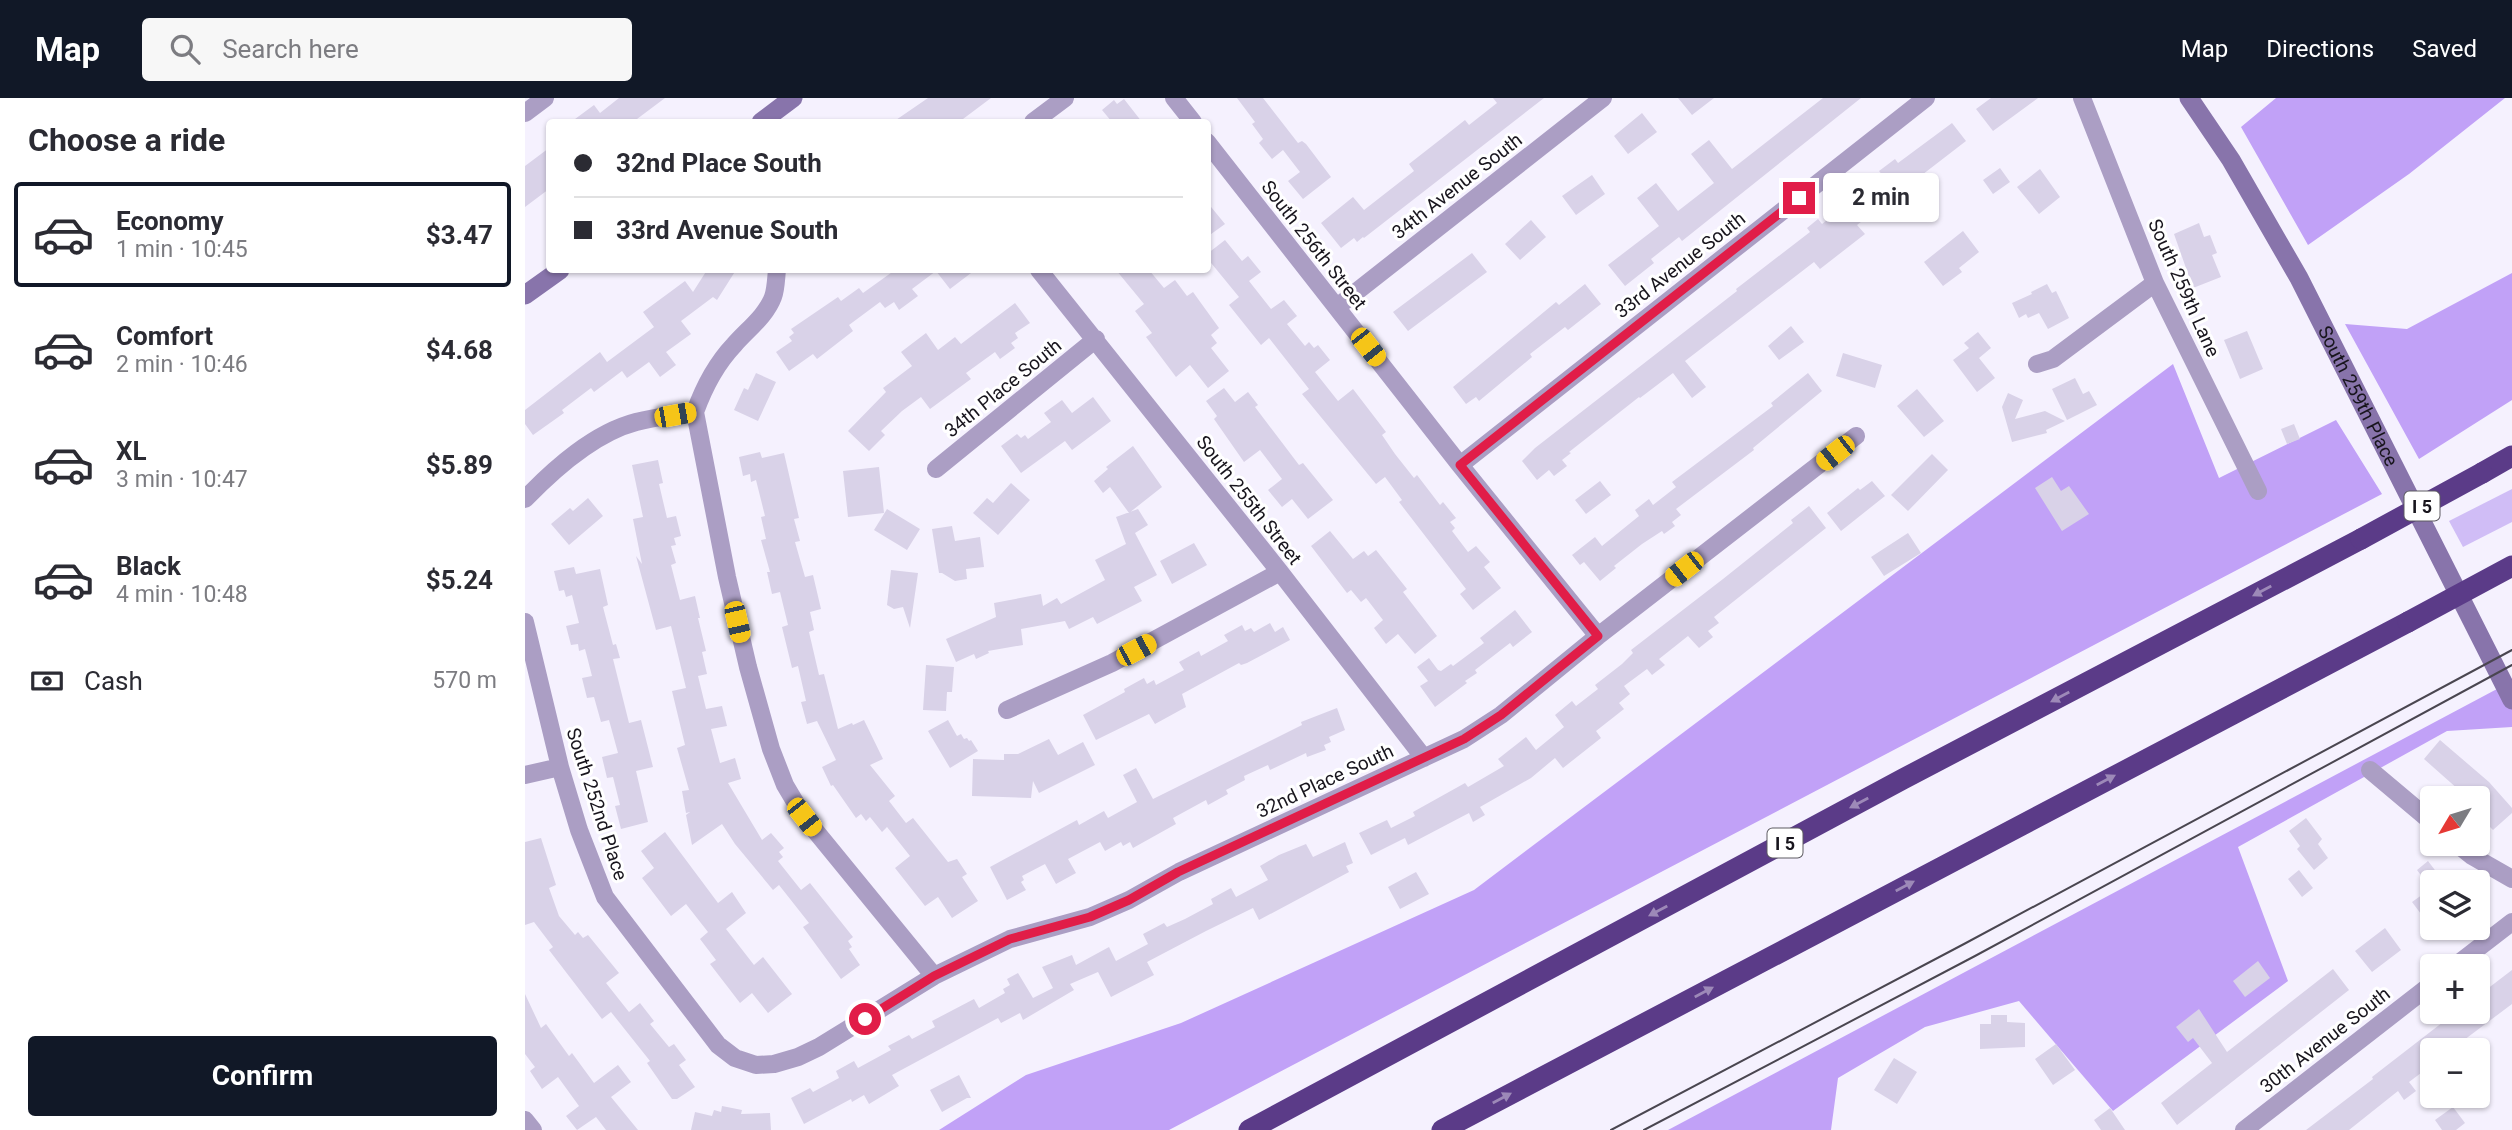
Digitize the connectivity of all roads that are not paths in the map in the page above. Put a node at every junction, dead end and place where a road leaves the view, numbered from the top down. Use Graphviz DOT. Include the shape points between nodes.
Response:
graph roads {
  1 [pos="545,98"];
  2 [pos="793,98"];
  3 [pos="1066,98"];
  4 [pos="1174,98"];
  5 [pos="1603,98"];
  6 [pos="1926,98"];
  7 [pos="2082,98"];
  8 [pos="2189,98"];
  9 [pos="525,113"];
  10 [pos="765,119"];
  11 [pos="1037,119"];
  12 [pos="1191,119"];
  13 [pos="1211,147"];
  14 [pos="556,273"];
  15 [pos="777,273"];
  16 [pos="1041,273"];
  17 [pos="2155,283"];
  18 [pos="525,295"];
  19 [pos="1338,307"];
  20 [pos="1096,340"];
  21 [pos="2037,365"];
  22 [pos="695,412"];
  23 [pos="1856,436"];
  24 [pos="2512,456"];
  25 [pos="1460,465"];
  26 [pos="936,469"];
  27 [pos="2259,491"];
  28 [pos="525,499"];
  29 [pos="2512,566"];
  30 [pos="1280,572"];
  31 [pos="525,622"];
  32 [pos="1598,636"];
  33 [pos="2512,700"];
  34 [pos="1007,710"];
  35 [pos="1424,758"];
  36 [pos="560,767"];
  37 [pos="2370,770"];
  38 [pos="525,775"];
  39 [pos="2420,812"];
  40 [pos="2472,856"];
  41 [pos="2512,880"];
  42 [pos="2512,922"];
  43 [pos="2471,954"];
  44 [pos="934,976"];
  45 [pos="2420,993"];
  46 [pos="756,1065"];
  47 [pos="525,1120"];
  48 [pos="533,1130"];
  49 [pos="1249,1130"];
  50 [pos="1442,1130"];
  51 [pos="2244,1130"];
  1 -- 9 [label="street"];
  2 -- 10 [label="main road"];
  3 -- 11 [label="street"];
  4 -- 12 [label="street"];
  5 -- 19 [label="street, 34th Avenue South"];
  6 -- 25 [label="street, 33rd Avenue South"];
  7 -- 17 [label="street, South 259th Lane"];
  8 -- 33 [label="main road, South 259th Place" via="2231,160 2299,278"];
  13 -- 19 [label="street, South 256th Street"];
  14 -- 18 [label="main road"];
  15 -- 22 [label="street" via="773,297 715,370"];
  16 -- 20 [label="street, South 255th Street"];
  17 -- 21 [label="street" via="2053,359"];
  17 -- 27 [label="street, South 259th Lane"];
  19 -- 25 [label="street, South 256th Street"];
  20 -- 26 [label="street, 34th Place South"];
  20 -- 30 [label="street, South 255th Street"];
  22 -- 28 [label="street" via="635,422 607,435 583,449"];
  22 -- 44 [label="street" via="748,667 785,785 813,827"];
  23 -- 32 [label="street, 32nd Place South"];
  24 -- 49 [label="highway, I 5, one-way, bridge"];
  25 -- 32 [label="street, South 256th Street"];
  50 -- 29 [label="highway, one-way, bridge"];
  30 -- 34 [label="street" via="1112,663"];
  30 -- 35 [label="street, South 255th Street"];
  31 -- 36 [label="street, South 252nd Place"];
  32 -- 35 [label="street, 32nd Place South" via="1501,715"];
  35 -- 44 [label="street, 32nd Place South" via="1178,872 1129,900 1090,917 1010,939"];
  36 -- 38 [label="street"];
  36 -- 46 [label="street, South 252nd Place" via="605,897 718,1045 735,1058"];
  37 -- 39 [label="street"];
  40 -- 41 [label="street"];
  42 -- 43 [label="street"];
  44 -- 46 [label="street, 32nd Place South" via="819,1047 774,1064"];
  45 -- 51 [label="street, 30th Avenue South"];
  47 -- 48 [label="street"];
}
